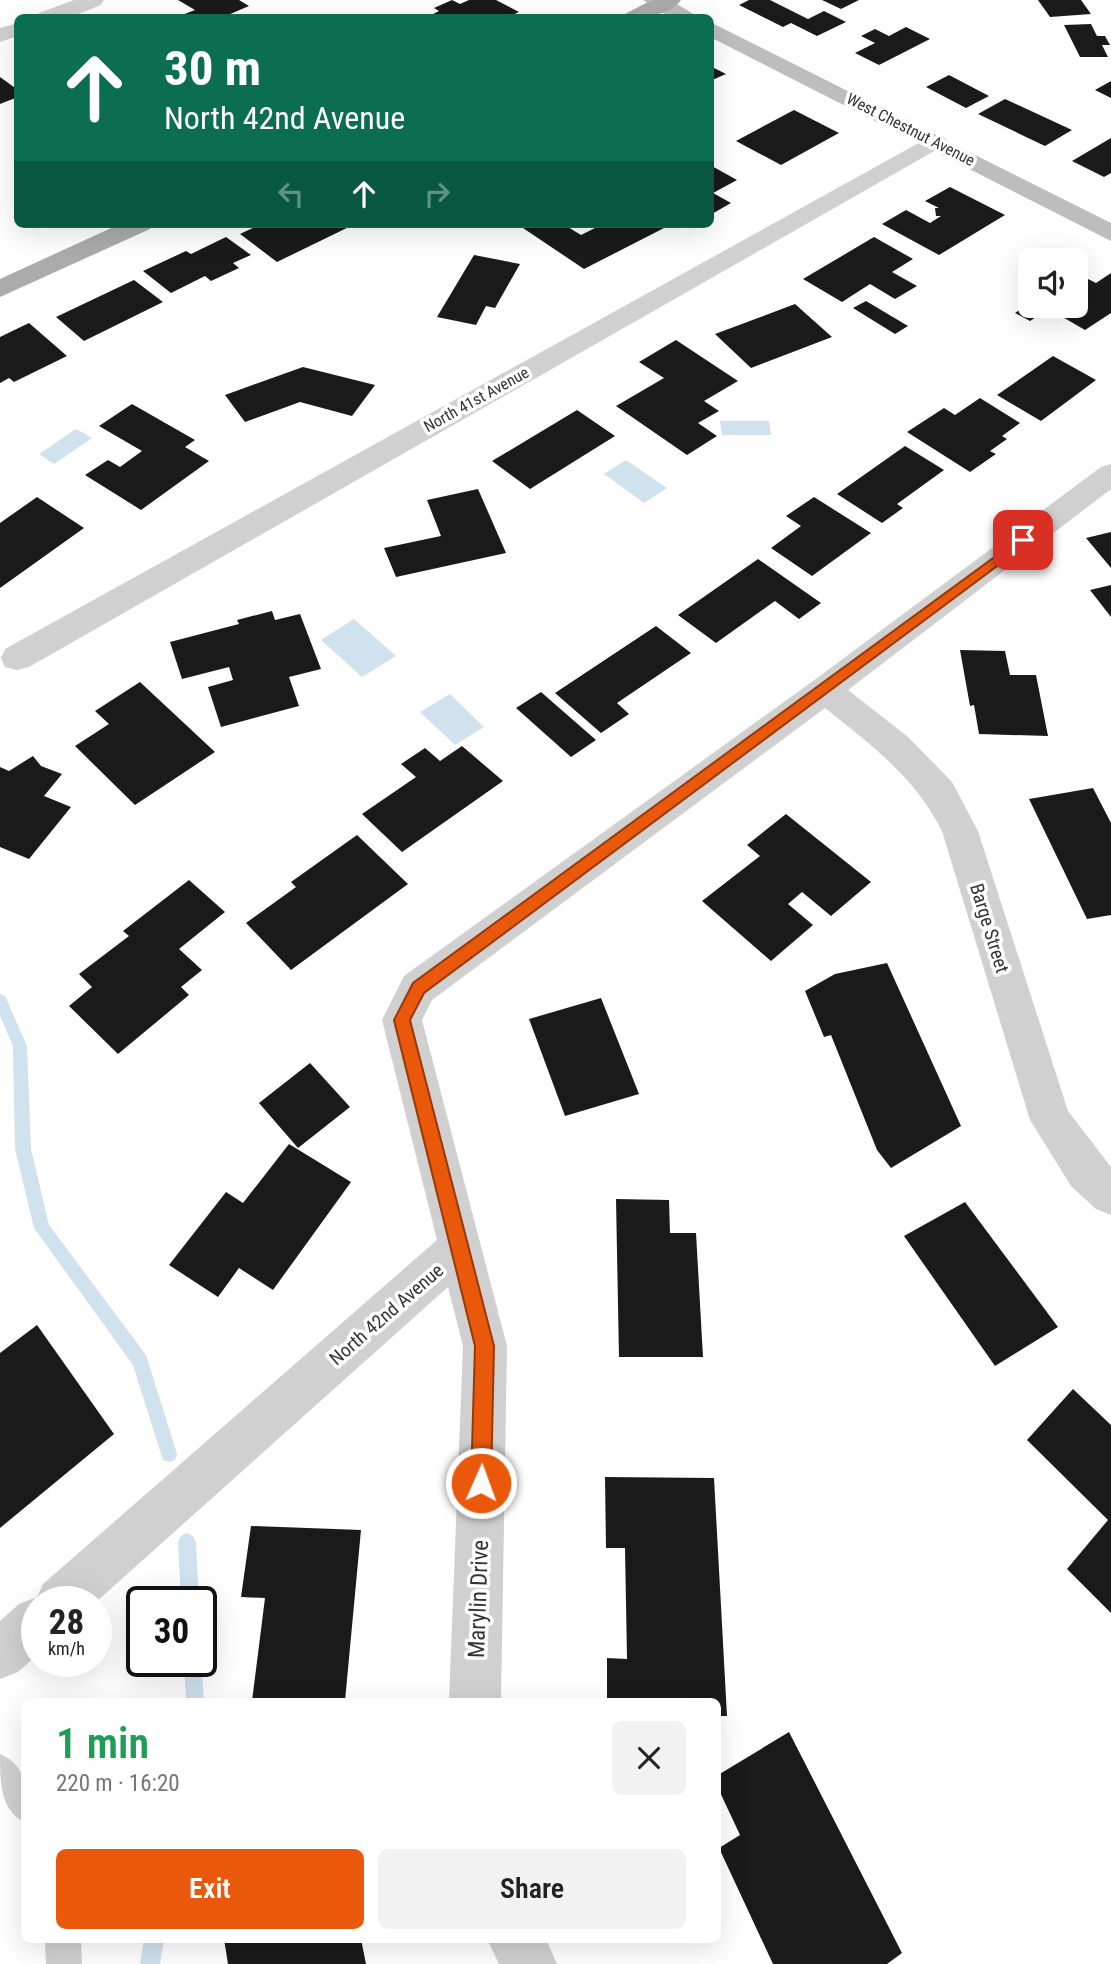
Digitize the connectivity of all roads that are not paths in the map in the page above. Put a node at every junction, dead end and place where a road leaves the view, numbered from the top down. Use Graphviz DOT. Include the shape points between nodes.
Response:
graph roads {
  1 [pos="93,0"];
  2 [pos="662,1"];
  3 [pos="57,14"];
  4 [pos="636,14"];
  5 [pos="683,14"];
  6 [pos="714,30"];
  7 [pos="935,141"];
  8 [pos="132,228"];
  9 [pos="1110,231"];
  10 [pos="0,289"];
  11 [pos="1111,474"];
  12 [pos="16,658"];
  13 [pos="825,690"];
  14 [pos="1111,1195"];
  15 [pos="459,1249"];
  16 [pos="77,1586"];
  17 [pos="21,1636"];
  18 [pos="0,1654"];
  19 [pos="475,1698"];
  20 [pos="0,1771"];
  21 [pos="21,1800"];
  22 [pos="63,1943"];
  23 [pos="517,1943"];
  24 [pos="64,1964"];
  25 [pos="529,1964"];
  1 -- 3 [label="street"];
  2 -- 4 [label="main road"];
  2 -- 5 [label="street"];
  6 -- 7 [label="street, West Chestnut Avenue"];
  7 -- 9 [label="street, West Chestnut Avenue"];
  7 -- 12 [label="street, North 41st Avenue"];
  8 -- 10 [label="main road"];
  11 -- 13 [label="street, North 42nd Avenue"];
  13 -- 14 [label="street, Barge Street" via="896,746 940,792 960,831 1050,1120 1086,1172"];
  13 -- 15 [label="street, North 42nd Avenue" via="418,988 402,1020"];
  15 -- 16 [label="street, North 42nd Avenue"];
  15 -- 19 [label="street, Marylin Drive" via="485,1346"];
  17 -- 18 [label="street"];
  20 -- 21 [label="lane"];
  22 -- 24 [label="lane"];
  23 -- 25 [label="street"];
}
